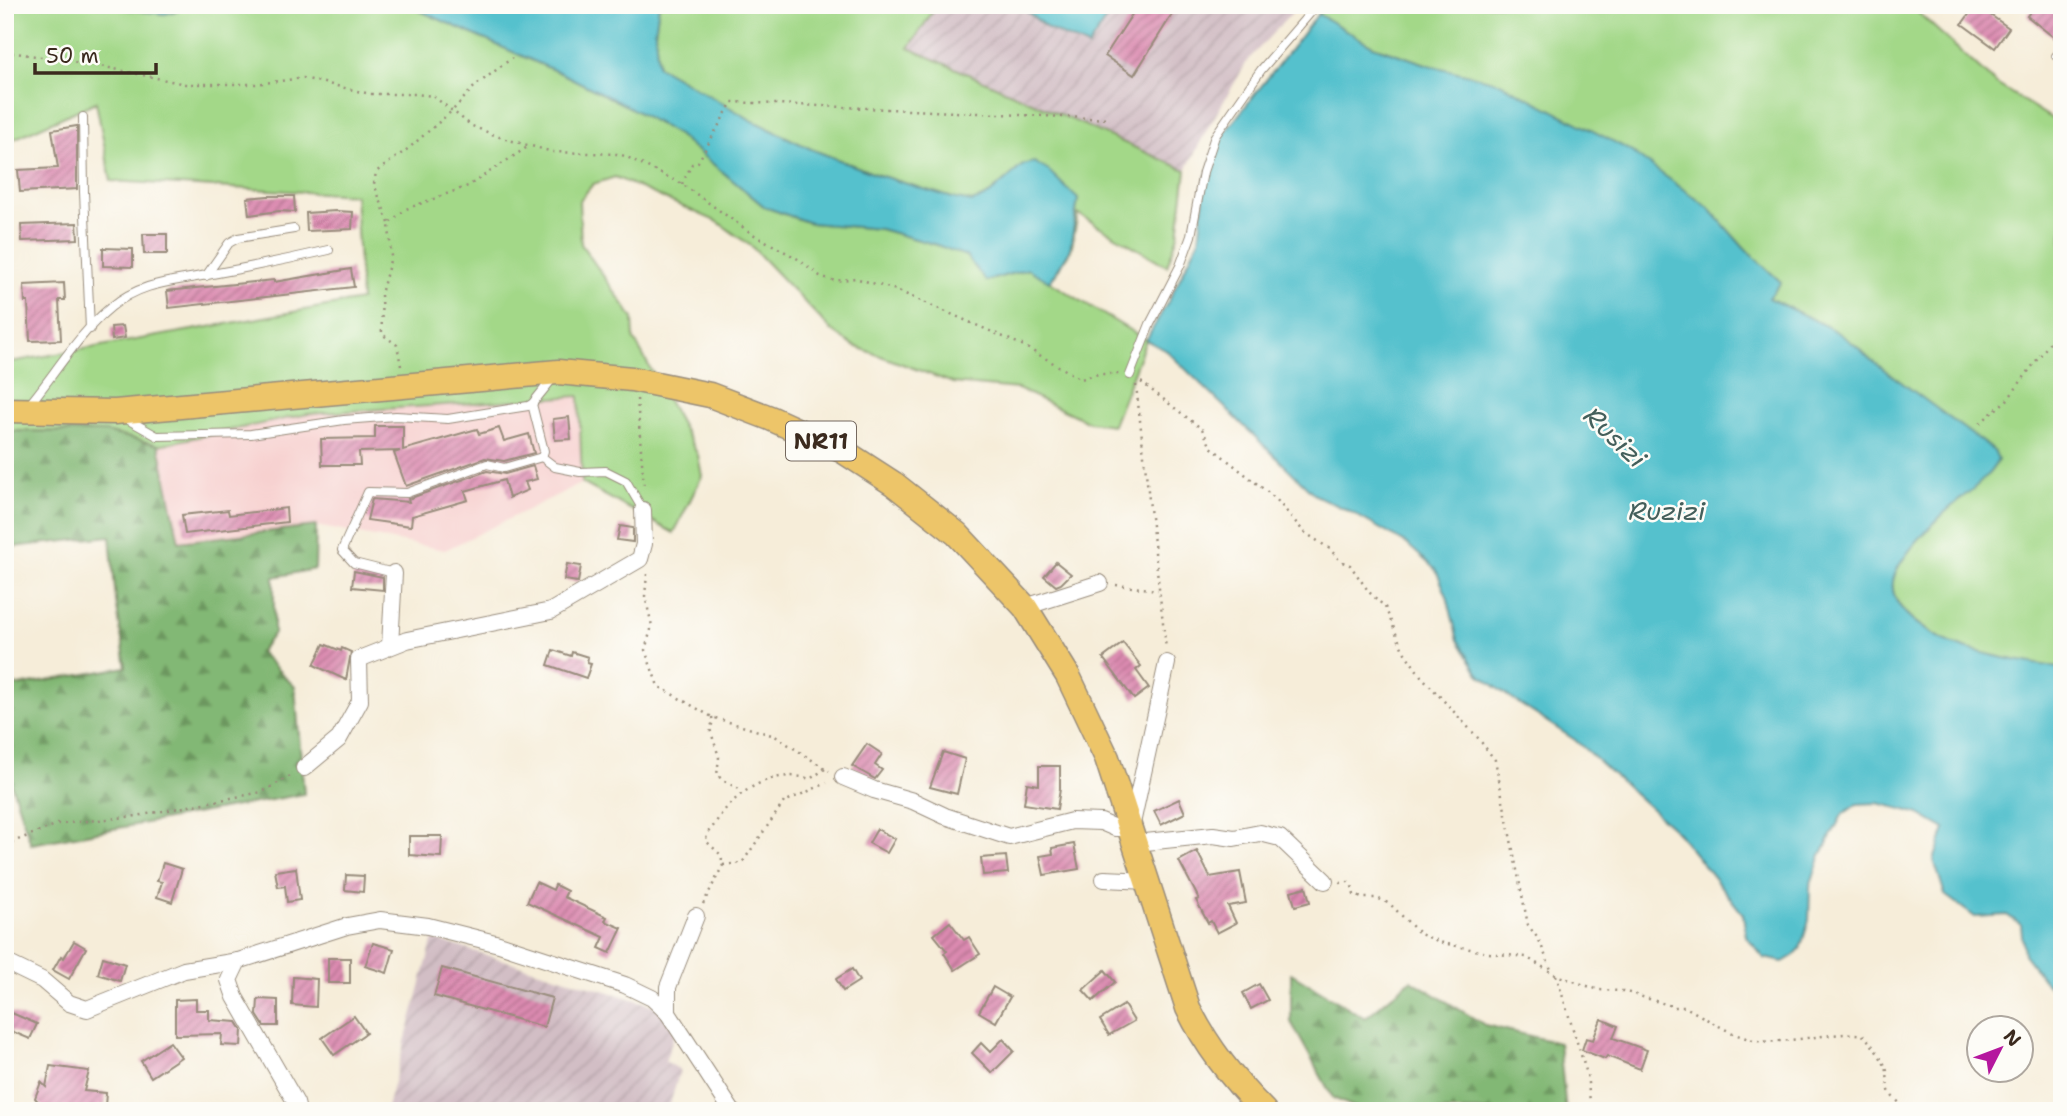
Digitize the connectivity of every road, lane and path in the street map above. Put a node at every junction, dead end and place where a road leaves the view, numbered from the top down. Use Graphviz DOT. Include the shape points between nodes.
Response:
graph roads {
  1 [pos="1317,5"];
  2 [pos="5,53"];
  3 [pos="512,58"];
  4 [pos="453,110"];
  5 [pos="83,117"];
  6 [pos="1110,119"];
  7 [pos="529,146"];
  8 [pos="682,184"];
  9 [pos="389,223"];
  10 [pos="294,229"];
  11 [pos="329,250"];
  12 [pos="206,276"];
  13 [pos="2062,326"];
  14 [pos="90,329"];
  15 [pos="558,372"];
  16 [pos="1133,376"];
  17 [pos="406,387"];
  18 [pos="532,404"];
  19 [pos="14,411"];
  20 [pos="115,412"];
  21 [pos="1980,423"];
  22 [pos="542,457"];
  23 [pos="643,510"];
  24 [pos="394,573"];
  25 [pos="1100,583"];
  26 [pos="1158,590"];
  27 [pos="1025,607"];
  28 [pos="390,646"];
  29 [pos="1167,663"];
  30 [pos="658,686"];
  31 [pos="712,717"];
  32 [pos="303,768"];
  33 [pos="825,769"];
  34 [pos="843,777"];
  35 [pos="745,792"];
  36 [pos="1133,835"];
  37 [pos="5,845"];
  38 [pos="723,864"];
  39 [pos="1104,879"];
  40 [pos="1149,881"];
  41 [pos="1325,881"];
  42 [pos="696,916"];
  43 [pos="238,961"];
  44 [pos="5,962"];
  45 [pos="1552,972"];
  46 [pos="1556,975"];
  47 [pos="668,1013"];
  48 [pos="298,1111"];
  49 [pos="732,1111"];
  50 [pos="1264,1111"];
  51 [pos="1591,1111"];
  52 [pos="1910,1111"];
  1 -- 16 [label="lane" via="1269,60 1215,136 1191,236 1150,324"];
  2 -- 4 [label="path" via="185,84 256,85 303,78 370,94 433,96"];
  3 -- 4 [label="path"];
  4 -- 7 [label="path" via="487,134"];
  4 -- 9 [label="path" via="376,172 374,184"];
  5 -- 14 [label="lane"];
  6 -- 8 [label="path" via="732,102"];
  7 -- 8 [label="path" via="553,152 619,154"];
  7 -- 9 [label="path" via="468,186 406,209"];
  8 -- 16 [label="path" via="820,276 835,281 855,278 896,290 1022,345 1081,379 1098,374"];
  9 -- 17 [label="path" via="391,257 381,294 382,334 397,345"];
  10 -- 12 [label="lane" via="238,238 229,243"];
  11 -- 12 [label="lane"];
  12 -- 14 [label="lane" via="159,282 132,292"];
  13 -- 21 [label="path" via="2008,400"];
  14 -- 19 [label="lane"];
  15 -- 17 [label="highway, NR11"];
  15 -- 18 [label="lane"];
  15 -- 27 [label="highway, NR11" via="632,379 710,395 843,451 957,534"];
  16 -- 26 [label="path"];
  16 -- 45 [label="path" via="1202,429 1211,447 1276,499 1304,532 1350,565 1385,607 1403,650 1421,676 1495,761 1528,925"];
  17 -- 20 [label="highway, NR11"];
  18 -- 20 [label="lane" via="448,419 396,416 237,434 157,436"];
  18 -- 22 [label="lane"];
  19 -- 20 [label="highway, NR11"];
  22 -- 23 [label="lane" via="555,467 606,471 626,481"];
  22 -- 24 [label="lane" via="504,468 486,464 407,493 368,492 342,550 354,563"];
  23 -- 28 [label="street" via="640,559 551,611"];
  24 -- 28 [label="street"];
  25 -- 26 [label="path"];
  25 -- 27 [label="street"];
  26 -- 29 [label="path"];
  27 -- 36 [label="highway, NR11" via="1068,676 1107,758"];
  28 -- 32 [label="street" via="359,659 360,701 338,739"];
  29 -- 36 [label="street"];
  30 -- 31 [label="path"];
  31 -- 33 [label="path" via="775,736"];
  31 -- 35 [label="path" via="718,775"];
  32 -- 37 [label="path" via="262,792 137,816 58,824"];
  33 -- 34 [label="path"];
  33 -- 35 [label="path" via="810,779 775,776"];
  34 -- 36 [label="street" via="1009,837 1072,821 1101,822"];
  34 -- 38 [label="path" via="784,802 742,863"];
  35 -- 38 [label="path" via="707,833 706,841 721,855"];
  36 -- 40 [label="highway, NR11"];
  36 -- 41 [label="street" via="1234,838 1260,833 1280,838"];
  38 -- 42 [label="path"];
  39 -- 40 [label="street"];
  40 -- 50 [label="highway, NR11" via="1197,1026 1233,1078"];
  41 -- 45 [label="path" via="1348,882 1354,895 1390,904 1431,939 1526,957"];
  42 -- 47 [label="street" via="668,987"];
  43 -- 44 [label="street" via="184,970 87,1009 69,1003 42,980"];
  43 -- 47 [label="street" via="380,920 428,926 525,952 625,985 652,998"];
  43 -- 48 [label="street" via="229,980 235,997"];
  45 -- 46 [label="path"];
  46 -- 51 [label="path" via="1587,1074"];
  46 -- 52 [label="path" via="1599,990 1623,991 1685,1007 1759,1041 1853,1032 1864,1037 1880,1057 1892,1097"];
  47 -- 49 [label="street"];
}
